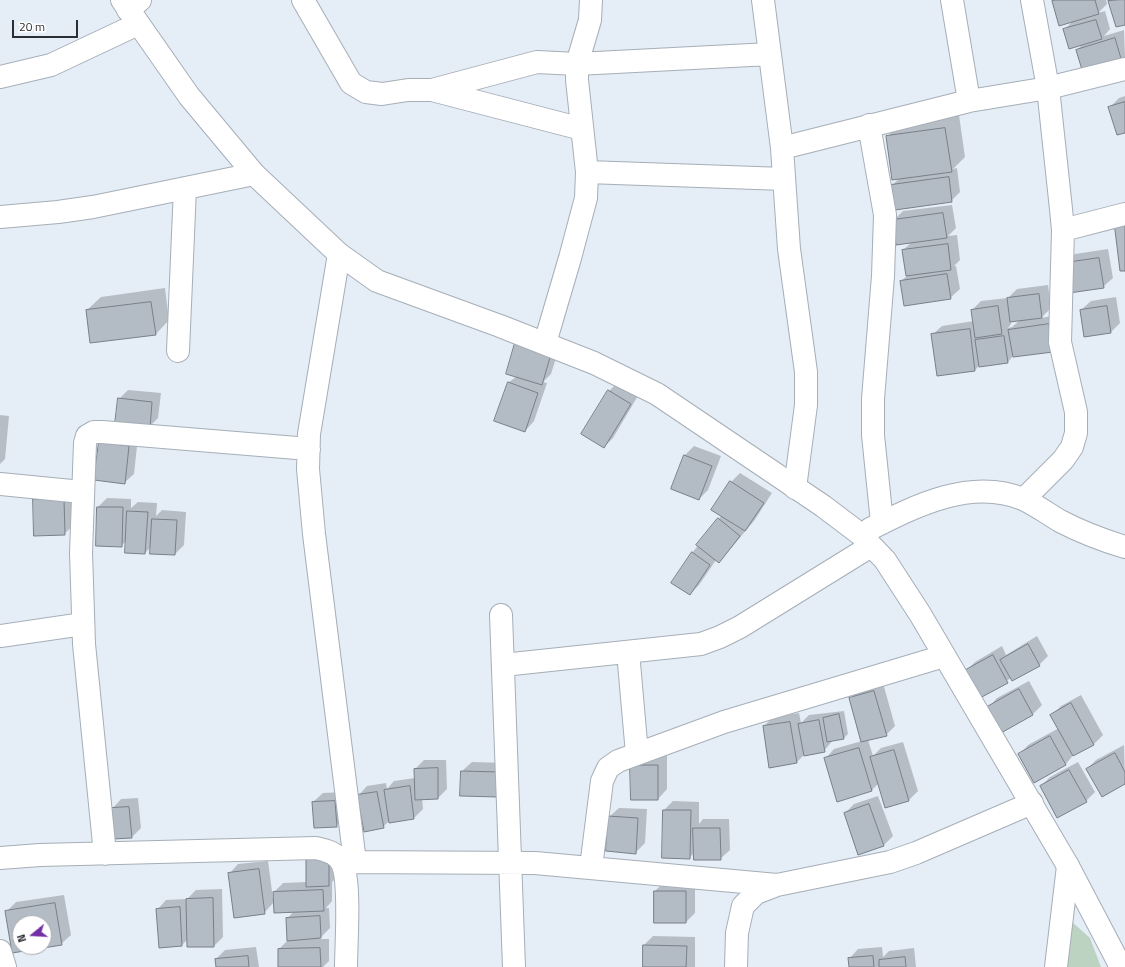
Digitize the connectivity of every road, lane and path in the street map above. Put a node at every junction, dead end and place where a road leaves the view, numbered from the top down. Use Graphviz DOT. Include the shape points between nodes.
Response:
graph roads {
  1 [pos="303,0"];
  2 [pos="591,0"];
  3 [pos="763,0"];
  4 [pos="952,0"];
  5 [pos="1032,0"];
  6 [pos="132,8"];
  7 [pos="770,54"];
  8 [pos="577,64"];
  9 [pos="1125,69"];
  10 [pos="0,77"];
  11 [pos="1048,88"];
  12 [pos="432,90"];
  13 [pos="969,101"];
  14 [pos="869,125"];
  15 [pos="582,129"];
  16 [pos="782,148"];
  17 [pos="587,172"];
  18 [pos="254,174"];
  19 [pos="784,179"];
  20 [pos="185,188"];
  21 [pos="1125,214"];
  22 [pos="0,217"];
  23 [pos="1063,230"];
  24 [pos="339,254"];
  25 [pos="545,343"];
  26 [pos="178,351"];
  27 [pos="309,449"];
  28 [pos="0,484"];
  29 [pos="795,488"];
  30 [pos="82,492"];
  31 [pos="1024,500"];
  32 [pos="882,523"];
  33 [pos="865,540"];
  34 [pos="1125,547"];
  35 [pos="501,615"];
  36 [pos="83,624"];
  37 [pos="0,636"];
  38 [pos="628,652"];
  39 [pos="944,656"];
  40 [pos="503,665"];
  41 [pos="637,754"];
  42 [pos="1032,803"];
  43 [pos="105,854"];
  44 [pos="0,858"];
  45 [pos="349,862"];
  46 [pos="510,863"];
  47 [pos="1068,866"];
  48 [pos="591,867"];
  49 [pos="777,885"];
  50 [pos="0,951"];
  51 [pos="5,967"];
  52 [pos="346,967"];
  53 [pos="514,967"];
  54 [pos="736,967"];
  55 [pos="1056,967"];
  56 [pos="1121,967"];
  1 -- 12 [label="street" via="351,83 366,92 382,94"];
  2 -- 8 [label="street" via="590,20"];
  3 -- 7 [label="street"];
  4 -- 13 [label="street"];
  5 -- 11 [label="street"];
  6 -- 10 [label="street" via="51,65"];
  6 -- 18 [label="street" via="189,96"];
  7 -- 8 [label="street"];
  7 -- 16 [label="street"];
  8 -- 12 [label="street" via="537,62"];
  8 -- 15 [label="street"];
  9 -- 11 [label="street"];
  11 -- 13 [label="street"];
  11 -- 23 [label="street"];
  12 -- 15 [label="street"];
  13 -- 14 [label="street"];
  14 -- 16 [label="street"];
  14 -- 32 [label="street" via="885,215 873,399 873,435"];
  15 -- 17 [label="street"];
  16 -- 19 [label="street"];
  17 -- 19 [label="street"];
  17 -- 25 [label="street" via="586,198 580,224"];
  18 -- 20 [label="street"];
  18 -- 24 [label="street"];
  19 -- 29 [label="street" via="789,250 806,372 806,406"];
  20 -- 22 [label="street" via="93,207"];
  20 -- 26 [label="street"];
  21 -- 23 [label="street"];
  23 -- 31 [label="street" via="1060,342 1076,412 1076,432 1072,447 1063,460"];
  24 -- 25 [label="street" via="377,281"];
  24 -- 27 [label="street" via="309,434"];
  25 -- 29 [label="street" via="594,363 657,394"];
  27 -- 30 [label="street" via="94,432 87,436 85,443"];
  27 -- 45 [label="street" via="310,501"];
  28 -- 30 [label="street"];
  29 -- 33 [label="street"];
  30 -- 36 [label="street" via="80,553"];
  31 -- 32 [label="street" via="1000,493 973,492 943,496"];
  31 -- 34 [label="street" via="1086,534"];
  32 -- 33 [label="street"];
  33 -- 38 [label="street" via="720,637 701,644"];
  33 -- 39 [label="street" via="885,560"];
  35 -- 40 [label="street"];
  36 -- 37 [label="street"];
  36 -- 43 [label="street"];
  38 -- 40 [label="street"];
  38 -- 41 [label="street"];
  39 -- 41 [label="street" via="724,722"];
  39 -- 42 [label="street"];
  40 -- 46 [label="street"];
  41 -- 48 [label="street" via="618,760 608,768 602,781"];
  42 -- 47 [label="street"];
  42 -- 49 [label="street" via="890,862"];
  43 -- 44 [label="street"];
  43 -- 45 [label="street" via="316,848 332,852"];
  45 -- 46 [label="street"];
  45 -- 52 [label="street" via="346,884"];
  46 -- 48 [label="street"];
  46 -- 53 [label="street"];
  47 -- 55 [label="street"];
  47 -- 56 [label="street"];
  48 -- 49 [label="street"];
  49 -- 54 [label="street" via="756,893 743,906 737,933"];
  50 -- 51 [label="street"];
}
